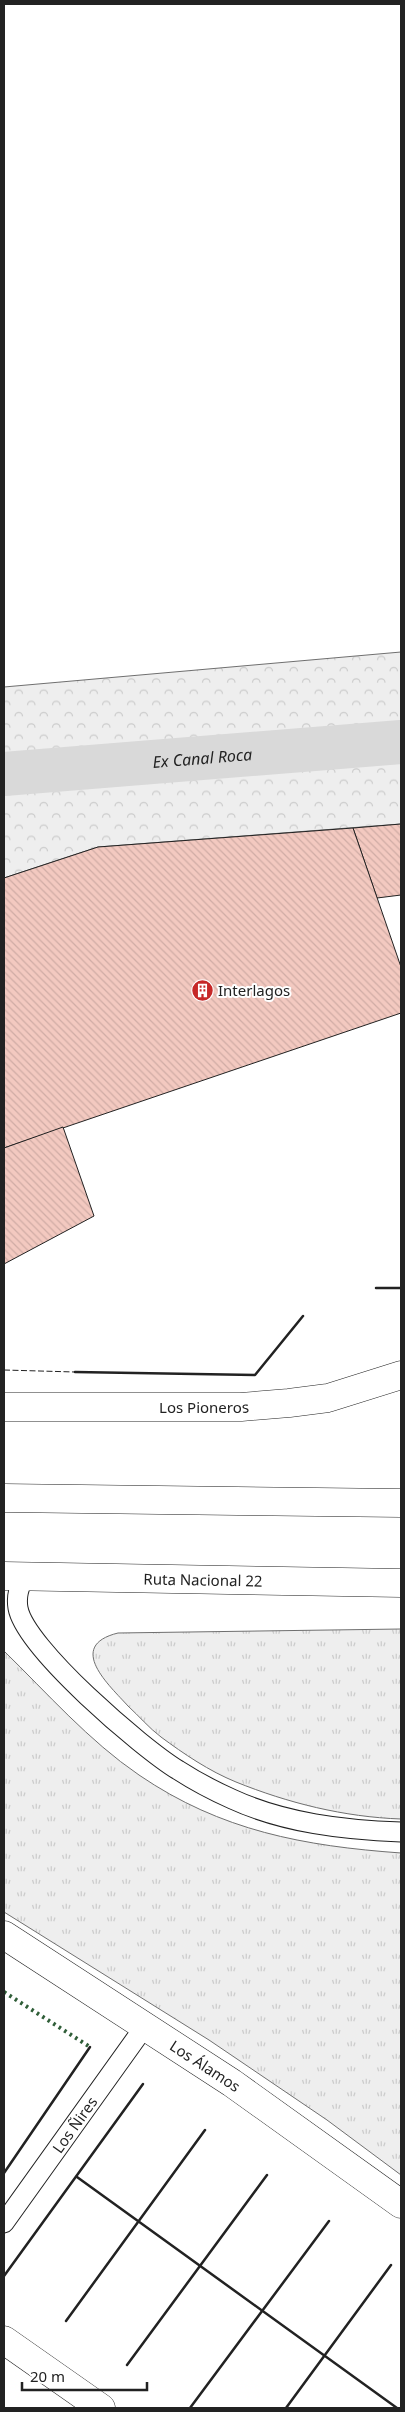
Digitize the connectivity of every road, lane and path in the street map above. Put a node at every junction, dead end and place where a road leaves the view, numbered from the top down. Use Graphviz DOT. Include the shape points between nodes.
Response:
graph roads {
  1 [pos="401,1376"];
  2 [pos="4,1407"];
  3 [pos="4,1498"];
  4 [pos="401,1503"];
  5 [pos="14,1576"];
  6 [pos="401,1583"];
  7 [pos="401,1832"];
  8 [pos="4,1935"];
  9 [pos="145,2026"];
  10 [pos="401,2204"];
  11 [pos="4,2223"];
  12 [pos="4,2340"];
  13 [pos="101,2408"];
  1 -- 2 [label="main road, Los Pioneros" via="328,1398 290,1403"];
  3 -- 4 [label="main road"];
  5 -- 6 [label="main road, Ruta Nacional 22"];
  5 -- 7 [label="lane" via="19,1587 18,1610 40,1645 128,1733 178,1770 232,1799 286,1817 343,1828"];
  8 -- 9 [label="main road, Los Álamos"];
  9 -- 10 [label="main road, Los Álamos" via="275,2113"];
  9 -- 11 [label="lane, Los Ñires"];
  12 -- 13 [label="main road"];
}
